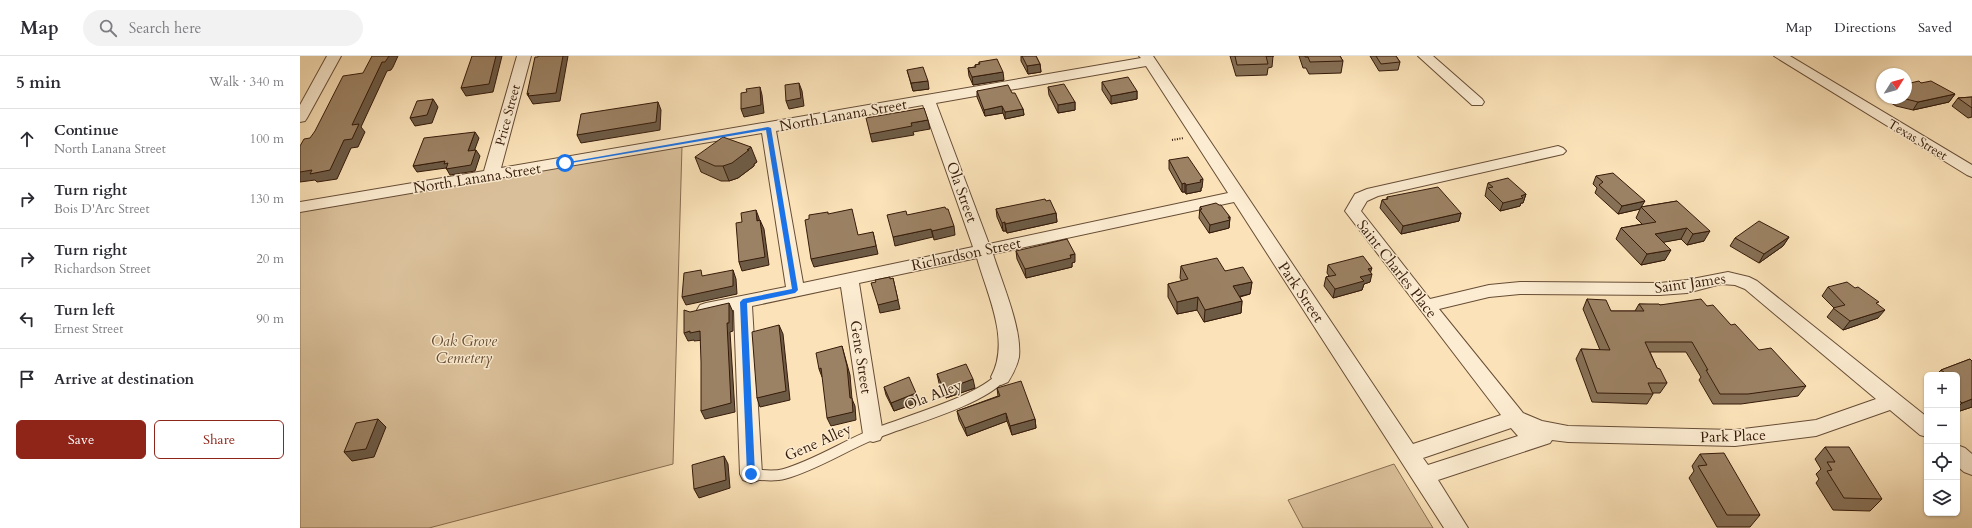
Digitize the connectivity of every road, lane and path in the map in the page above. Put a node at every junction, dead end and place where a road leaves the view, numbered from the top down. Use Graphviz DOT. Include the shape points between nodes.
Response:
graph roads {
  1 [pos="334,56"];
  2 [pos="524,56"];
  3 [pos="1425,56"];
  4 [pos="1781,56"];
  5 [pos="1148,58"];
  6 [pos="928,100"];
  7 [pos="1477,102"];
  8 [pos="300,118"];
  9 [pos="768,128"];
  10 [pos="1558,151"];
  11 [pos="1972,172"];
  12 [pos="491,175"];
  13 [pos="1238,196"];
  14 [pos="300,207"];
  15 [pos="983,250"];
  16 [pos="849,279"];
  17 [pos="795,290"];
  18 [pos="743,302"];
  19 [pos="1426,306"];
  20 [pos="694,312"];
  21 [pos="1001,377"];
  22 [pos="1893,401"];
  23 [pos="1515,418"];
  24 [pos="1924,427"];
  25 [pos="873,434"];
  26 [pos="1568,434"];
  27 [pos="1533,440"];
  28 [pos="1409,454"];
  29 [pos="1960,456"];
  30 [pos="1972,466"];
  31 [pos="751,474"];
  32 [pos="1423,476"];
  33 [pos="1457,528"];
  1 -- 8 [label="street"];
  2 -- 12 [label="street, Price Street"];
  3 -- 7 [label="street"];
  4 -- 11 [label="street, Texas Street"];
  5 -- 6 [label="street, North Lanana Street"];
  5 -- 13 [label="street, Park Street"];
  6 -- 9 [label="street, North Lanana Street"];
  6 -- 15 [label="street, Ola Street"];
  9 -- 12 [label="street, North Lanana Street"];
  9 -- 17 [label="street"];
  10 -- 19 [label="street, Saint Charles Place" via="1381,189 1361,198 1353,211 1355,216"];
  12 -- 14 [label="street, North Lanana Street"];
  13 -- 15 [label="street, Richardson Street"];
  13 -- 28 [label="street, Park Street"];
  15 -- 16 [label="street, Richardson Street"];
  15 -- 21 [label="street, Ola Street" via="1008,332 1009,356"];
  16 -- 17 [label="street, Richardson Street"];
  16 -- 25 [label="street, Gene Street"];
  17 -- 18 [label="street, Richardson Street"];
  18 -- 20 [label="street, Richardson Street"];
  18 -- 31 [label="street"];
  19 -- 22 [label="street, Saint James" via="1520,288 1660,289 1735,277 1751,285"];
  19 -- 23 [label="street, Saint Charles Place"];
  21 -- 25 [label="lane, Ola Alley" via="995,384 974,396"];
  22 -- 24 [label="street, Saint James"];
  22 -- 26 [label="street, Park Place" via="1816,428 1762,435 1718,438"];
  23 -- 26 [label="street, Park Place" via="1539,429"];
  23 -- 27 [label="street, Saint Charles Place"];
  23 -- 28 [label="street"];
  25 -- 31 [label="lane, Gene Alley" via="790,471 768,476"];
  26 -- 27 [label="street, Park Place"];
  27 -- 32 [label="street, Park Place"];
  28 -- 32 [label="street, Park Street"];
  29 -- 30 [label="street"];
  32 -- 33 [label="street, Park Street"];
}
